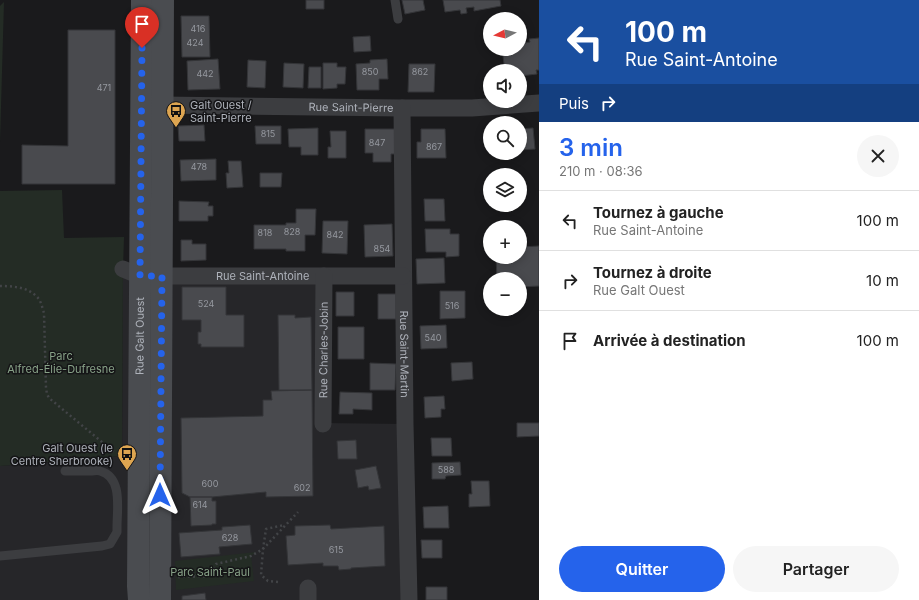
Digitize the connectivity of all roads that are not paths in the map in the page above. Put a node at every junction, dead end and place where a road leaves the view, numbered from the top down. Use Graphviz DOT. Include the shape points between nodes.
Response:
graph roads {
  1 [pos="142,0"];
  2 [pos="163,0"];
  3 [pos="395,0"];
  4 [pos="398,19"];
  5 [pos="539,103"];
  6 [pos="162,104"];
  7 [pos="402,108"];
  8 [pos="142,274"];
  9 [pos="324,276"];
  10 [pos="403,276"];
  11 [pos="323,424"];
  12 [pos="65,471"];
  13 [pos="0,556"];
  14 [pos="139,600"];
  15 [pos="160,600"];
  16 [pos="408,600"];
  1 -- 8 [label="main road, Rue Galt Ouest"];
  2 -- 6 [label="main road, Rue Galt Ouest"];
  3 -- 4 [label="lane"];
  5 -- 7 [label="street, Rue Saint-Pierre" via="472,108"];
  6 -- 7 [label="street, Rue Saint-Pierre"];
  6 -- 8 [label="main road, Rue Galt Ouest"];
  7 -- 10 [label="street, Rue Saint-Martin"];
  8 -- 9 [label="street, Rue Saint-Antoine"];
  8 -- 14 [label="main road, Rue Galt Ouest"];
  8 -- 15 [label="main road, Rue Galt Ouest"];
  9 -- 10 [label="street, Rue Saint-Antoine"];
  9 -- 11 [label="street, Rue Charles-Jobin"];
  10 -- 16 [label="street, Rue Saint-Martin"];
  12 -- 13 [label="lane" via="100,471 112,479 117,491 117,532 110,544"];
}
